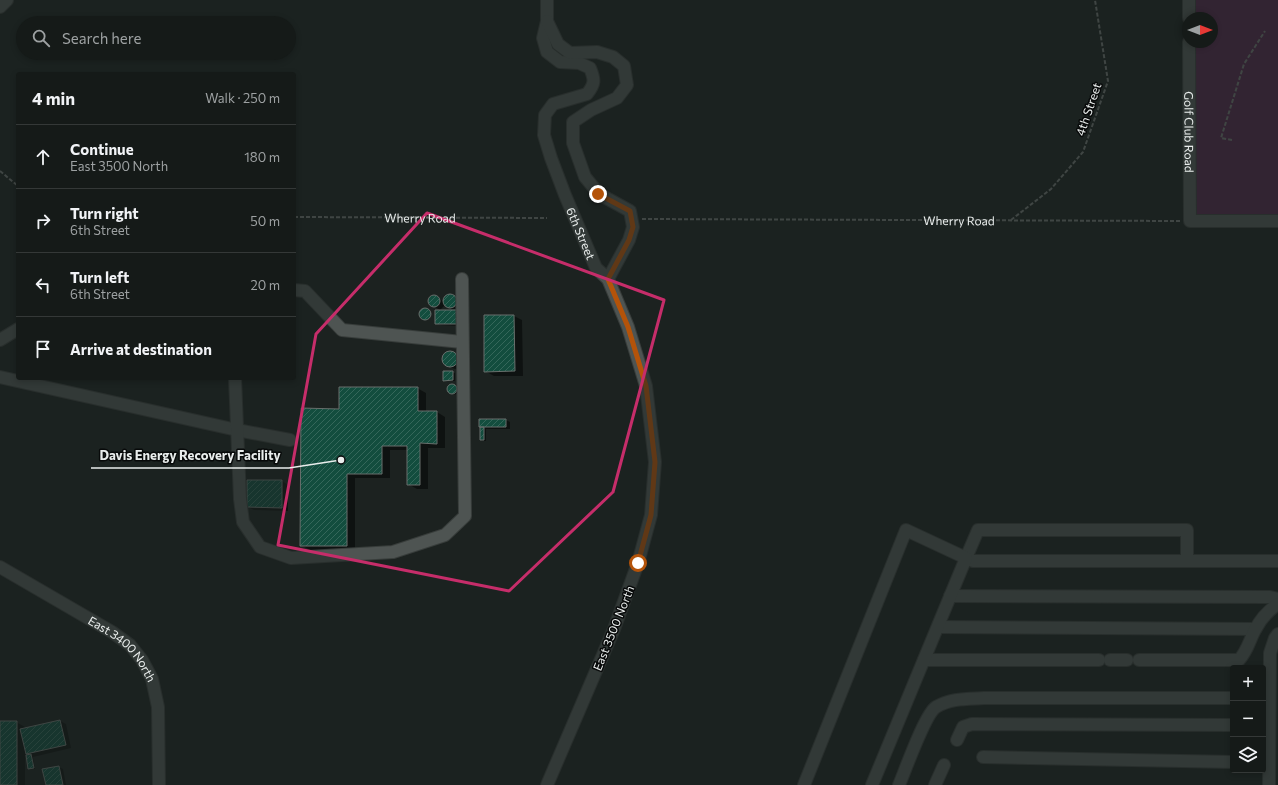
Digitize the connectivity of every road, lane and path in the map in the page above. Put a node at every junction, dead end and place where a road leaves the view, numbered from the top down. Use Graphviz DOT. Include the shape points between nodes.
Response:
graph roads {
  1 [pos="7,0"];
  2 [pos="547,0"];
  3 [pos="1095,0"];
  4 [pos="1189,0"];
  5 [pos="0,7"];
  6 [pos="1189,12"];
  7 [pos="547,21"];
  8 [pos="1265,31"];
  9 [pos="1189,48"];
  10 [pos="1232,140"];
  11 [pos="0,171"];
  12 [pos="16,184"];
  13 [pos="296,217"];
  14 [pos="547,218"];
  15 [pos="639,219"];
  16 [pos="1010,221"];
  17 [pos="1190,221"];
  18 [pos="1278,221"];
  19 [pos="462,279"];
  20 [pos="608,279"];
  21 [pos="296,290"];
  22 [pos="16,331"];
  23 [pos="0,340"];
  24 [pos="462,342"];
  25 [pos="0,377"];
  26 [pos="235,380"];
  27 [pos="237,430"];
  28 [pos="290,440"];
  29 [pos="966,558"];
  30 [pos="1187,561"];
  31 [pos="1278,561"];
  32 [pos="0,567"];
  33 [pos="950,596"];
  34 [pos="1278,599"];
  35 [pos="1278,604"];
  36 [pos="938,627"];
  37 [pos="1255,629"];
  38 [pos="1278,634"];
  39 [pos="924,660"];
  40 [pos="1230,698"];
  41 [pos="1266,698"];
  42 [pos="1230,725"];
  43 [pos="957,740"];
  44 [pos="983,757"];
  45 [pos="1270,761"];
  46 [pos="1230,762"];
  47 [pos="944,765"];
  48 [pos="159,785"];
  49 [pos="547,785"];
  50 [pos="804,785"];
  51 [pos="872,785"];
  52 [pos="899,785"];
  53 [pos="935,785"];
  54 [pos="1269,785"];
  1 -- 5 [label="street"];
  2 -- 7 [label="street, 6th Street"];
  3 -- 16 [label="path, 4th Street" via="1108,81 1083,152 1051,189"];
  4 -- 6 [label="street"];
  7 -- 20 [label="street, 6th Street" via="543,38 547,52 560,62 579,63 590,68 593,77 593,86 587,94 553,104 544,115 544,135 564,195 596,268"];
  7 -- 20 [label="street, 6th Street" via="558,44 570,53 597,52 612,57 624,66 627,86 617,98 573,122 573,143 585,177 598,194 630,211 633,227 629,240"];
  8 -- 10 [label="path" via="1244,64 1221,138"];
  9 -- 17 [label="street, Golf Club Road"];
  11 -- 12 [label="path"];
  13 -- 14 [label="path, Wherry Road"];
  15 -- 16 [label="path, Wherry Road"];
  16 -- 17 [label="path, Wherry Road"];
  17 -- 18 [label="street"];
  19 -- 24 [label="street"];
  20 -- 49 [label="street, East 3500 North" via="628,327 646,386 655,462 651,515 638,563 614,629"];
  21 -- 24 [label="street" via="305,290 342,330"];
  22 -- 23 [label="street"];
  24 -- 27 [label="street" via="465,516 445,535 393,552 291,558 260,547 243,522"];
  25 -- 27 [label="street"];
  26 -- 27 [label="street"];
  27 -- 28 [label="street"];
  29 -- 30 [label="street" via="973,561"];
  29 -- 30 [label="street" via="978,530 1187,530"];
  29 -- 33 [label="street"];
  29 -- 50 [label="street" via="906,530"];
  30 -- 31 [label="street"];
  32 -- 48 [label="street, East 3400 North" via="112,632 130,645 142,660 152,679 158,707"];
  33 -- 34 [label="street"];
  33 -- 36 [label="street"];
  35 -- 37 [label="street" via="1271,608"];
  36 -- 37 [label="street"];
  36 -- 39 [label="street"];
  37 -- 39 [label="street" via="1245,653 1239,660"];
  38 -- 41 [label="street" via="1270,653"];
  39 -- 51 [label="street"];
  40 -- 52 [label="street" via="953,700 934,708 923,726"];
  41 -- 45 [label="street"];
  42 -- 43 [label="street" via="972,724 963,727"];
  44 -- 46 [label="street"];
  45 -- 54 [label="street"];
  47 -- 53 [label="street"];
}
